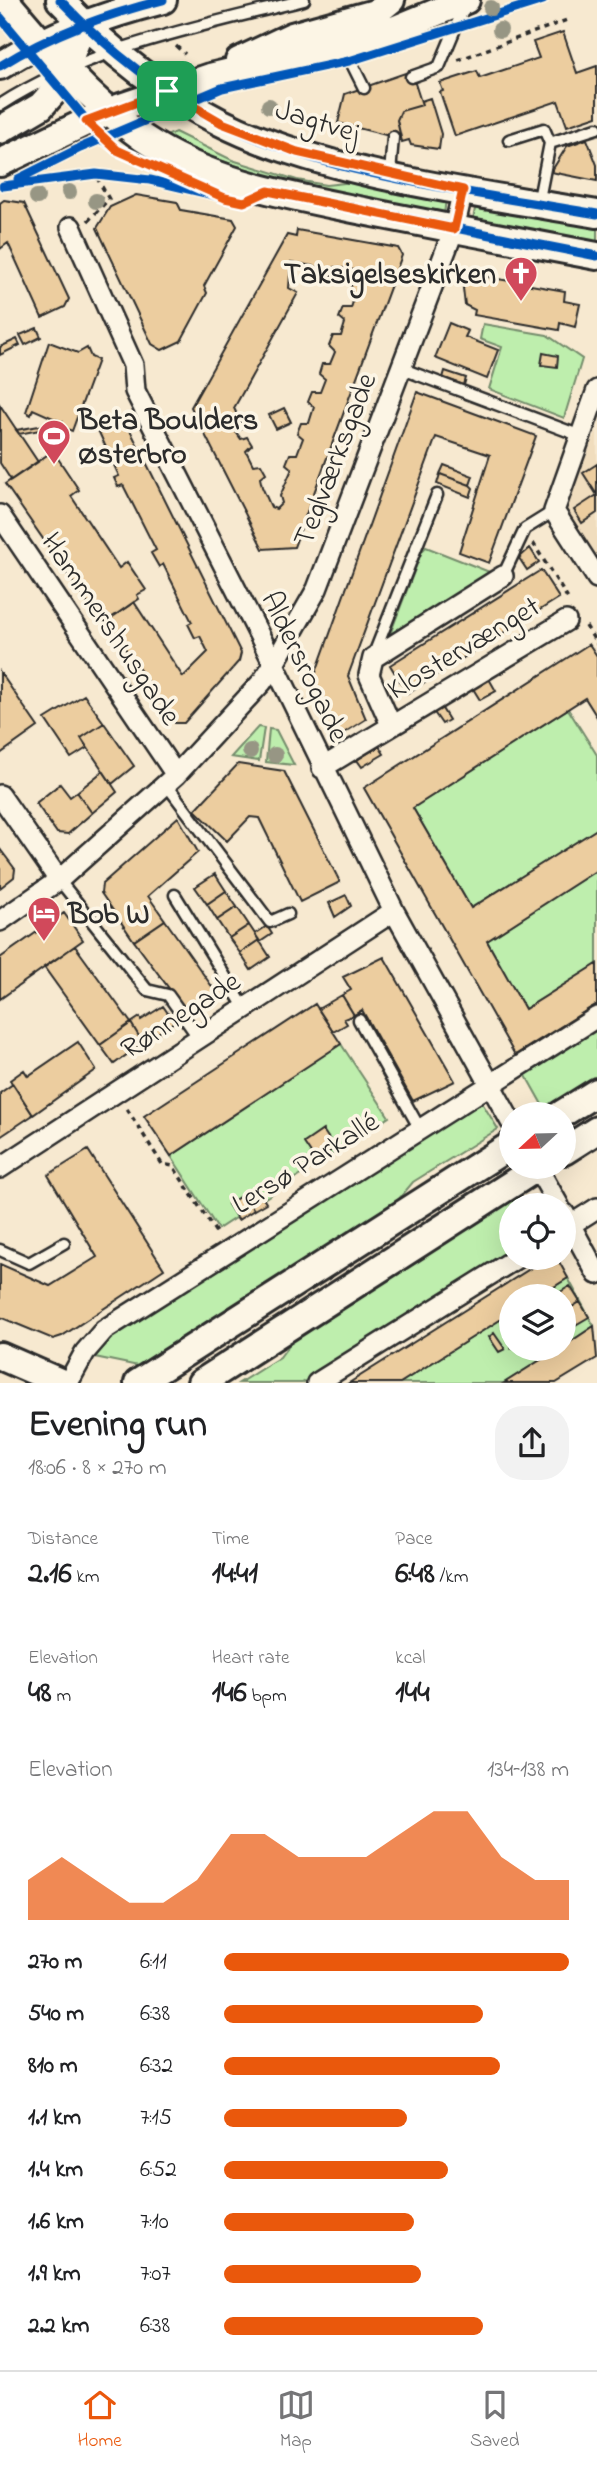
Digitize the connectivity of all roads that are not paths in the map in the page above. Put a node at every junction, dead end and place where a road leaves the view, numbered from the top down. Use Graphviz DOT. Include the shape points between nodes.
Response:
graph roads {
  1 [pos="5,0"];
  2 [pos="60,0"];
  3 [pos="163,0"];
  4 [pos="304,0"];
  5 [pos="392,0"];
  6 [pos="466,0"];
  7 [pos="421,19"];
  8 [pos="83,24"];
  9 [pos="40,43"];
  10 [pos="344,48"];
  11 [pos="113,53"];
  12 [pos="0,66"];
  13 [pos="66,71"];
  14 [pos="210,76"];
  15 [pos="411,77"];
  16 [pos="365,88"];
  17 [pos="167,91"];
  18 [pos="0,105"];
  19 [pos="108,111"];
  20 [pos="597,128"];
  21 [pos="0,130"];
  22 [pos="394,136"];
  23 [pos="509,139"];
  24 [pos="550,142"];
  25 [pos="0,163"];
  26 [pos="389,176"];
  27 [pos="463,190"];
  28 [pos="538,204"];
  29 [pos="597,214"];
  30 [pos="71,227"];
  31 [pos="454,229"];
  32 [pos="597,256"];
  33 [pos="400,368"];
  34 [pos="597,390"];
  35 [pos="581,436"];
  36 [pos="437,495"];
  37 [pos="554,511"];
  38 [pos="0,515"];
  39 [pos="503,576"];
  40 [pos="597,578"];
  41 [pos="573,614"];
  42 [pos="373,657"];
  43 [pos="274,664"];
  44 [pos="391,725"];
  45 [pos="322,768"];
  46 [pos="171,780"];
  47 [pos="0,795"];
  48 [pos="59,880"];
  49 [pos="175,895"];
  50 [pos="394,911"];
  51 [pos="288,914"];
  52 [pos="0,921"];
  53 [pos="244,1007"];
  54 [pos="597,1017"];
  55 [pos="359,1020"];
  56 [pos="198,1037"];
  57 [pos="489,1084"];
  58 [pos="597,1092"];
  59 [pos="499,1102"];
  60 [pos="576,1105"];
  61 [pos="420,1129"];
  62 [pos="597,1130"];
  63 [pos="576,1143"];
  64 [pos="499,1153"];
  65 [pos="0,1168"];
  66 [pos="518,1180"];
  67 [pos="597,1208"];
  68 [pos="576,1217"];
  69 [pos="576,1239"];
  70 [pos="64,1243"];
  71 [pos="0,1250"];
  72 [pos="499,1269"];
  73 [pos="597,1274"];
  74 [pos="0,1356"];
  75 [pos="62,1383"];
  76 [pos="68,1383"];
  77 [pos="138,1383"];
  78 [pos="201,1383"];
  79 [pos="317,1383"];
  1 -- 9 [label="street"];
  2 -- 8 [label="street, Jagtvej"];
  3 -- 8 [label="street"];
  4 -- 11 [label="lane"];
  5 -- 7 [label="street"];
  5 -- 14 [label="street" via="375,13 275,43"];
  6 -- 7 [label="street"];
  6 -- 15 [label="lane" via="439,67"];
  7 -- 10 [label="street"];
  8 -- 9 [label="street"];
  8 -- 11 [label="street, Jagtvej"];
  8 -- 13 [label="street"];
  9 -- 12 [label="street"];
  9 -- 13 [label="street"];
  10 -- 14 [label="street"];
  10 -- 16 [label="lane"];
  11 -- 13 [label="lane"];
  11 -- 17 [label="street, Jagtvej"];
  13 -- 18 [label="lane"];
  13 -- 19 [label="street"];
  13 -- 21 [label="street" via="41,107"];
  14 -- 17 [label="street"];
  17 -- 19 [label="street"];
  17 -- 26 [label="street, Jagtvej" via="222,123 297,152"];
  19 -- 25 [label="street"];
  19 -- 31 [label="street" via="196,167 268,191"];
  20 -- 24 [label="lane"];
  22 -- 26 [label="lane"];
  23 -- 24 [label="lane" via="544,129"];
  24 -- 28 [label="lane"];
  26 -- 27 [label="street, Jagtvej"];
  27 -- 28 [label="street, Jagtvej"];
  27 -- 31 [label="street, Teglværksgade"];
  28 -- 29 [label="street, Jagtvej"];
  30 -- 43 [label="street, Aldersrogade" via="133,365 135,391"];
  31 -- 32 [label="street"];
  31 -- 33 [label="street, Teglværksgade"];
  33 -- 35 [label="lane"];
  33 -- 43 [label="street, Teglværksgade" via="317,589"];
  34 -- 35 [label="street"];
  35 -- 37 [label="street"];
  36 -- 42 [label="lane"];
  37 -- 39 [label="lane, Klostervænget" via="525,529"];
  37 -- 40 [label="street"];
  38 -- 46 [label="street, Hammershusgade"];
  39 -- 42 [label="street, Klostervænget"];
  41 -- 44 [label="street, Klostervænget"];
  42 -- 44 [label="street, Klostervænget" via="369,675"];
  43 -- 45 [label="street, Aldersrogade"];
  43 -- 46 [label="street, Teglværksgade"];
  44 -- 45 [label="street, Klostervænget"];
  45 -- 50 [label="street, Aldersrogade"];
  46 -- 48 [label="street, Teglværksgade"];
  46 -- 51 [label="lane" via="270,922"];
  47 -- 48 [label="street"];
  48 -- 52 [label="street, Teglværksgade"];
  48 -- 56 [label="lane" via="147,990 168,995"];
  49 -- 53 [label="lane"];
  50 -- 53 [label="street, Rønnegade"];
  50 -- 57 [label="street, Aldersrogade"];
  53 -- 56 [label="street, Rønnegade"];
  54 -- 57 [label="street, Lersø Parkallé"];
  55 -- 61 [label="lane"];
  56 -- 65 [label="street, Rønnegade"];
  57 -- 59 [label="street, Aldersrogade"];
  57 -- 61 [label="street, Lersø Parkallé"];
  58 -- 60 [label="street"];
  61 -- 76 [label="street, Lersø Parkallé" via="104,1330"];
  62 -- 63 [label="street"];
  64 -- 77 [label="street"];
  66 -- 78 [label="street"];
  67 -- 68 [label="street"];
  69 -- 73 [label="street"];
  70 -- 71 [label="lane" via="29,1263"];
  72 -- 79 [label="street"];
  74 -- 75 [label="street"];
}
